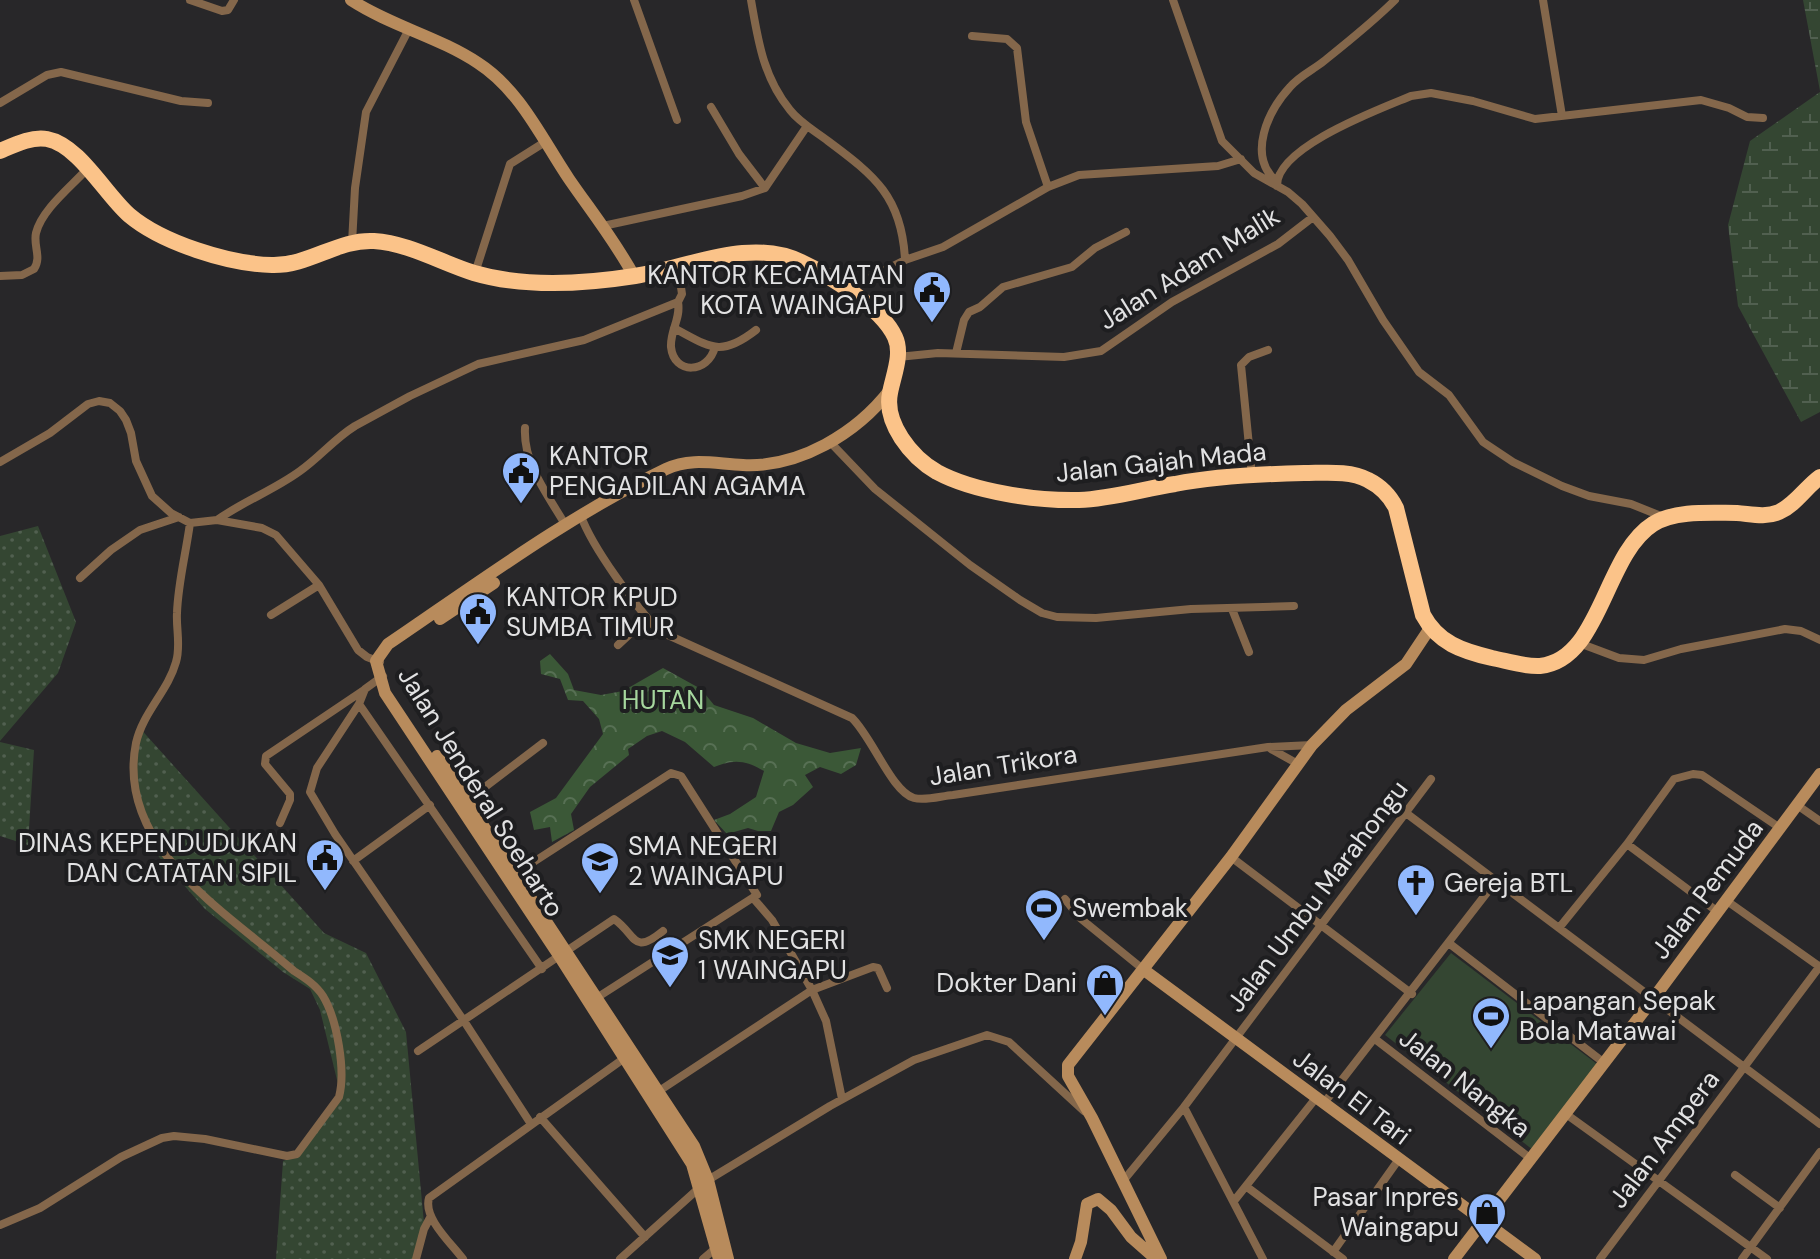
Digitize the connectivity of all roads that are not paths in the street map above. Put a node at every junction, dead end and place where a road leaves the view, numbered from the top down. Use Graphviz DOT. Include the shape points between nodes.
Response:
graph roads {
  1 [pos="190,0"];
  2 [pos="234,0"];
  3 [pos="351,0"];
  4 [pos="634,0"];
  5 [pos="751,0"];
  6 [pos="1173,0"];
  7 [pos="1395,0"];
  8 [pos="1543,0"];
  9 [pos="409,29"];
  10 [pos="972,36"];
  11 [pos="0,103"];
  12 [pos="208,103"];
  13 [pos="711,107"];
  14 [pos="1562,116"];
  15 [pos="1763,118"];
  16 [pos="677,120"];
  17 [pos="807,126"];
  18 [pos="545,142"];
  19 [pos="0,151"];
  20 [pos="1241,159"];
  21 [pos="88,168"];
  22 [pos="1276,184"];
  23 [pos="1048,187"];
  24 [pos="765,188"];
  25 [pos="1313,217"];
  26 [pos="603,226"];
  27 [pos="1126,232"];
  28 [pos="352,243"];
  29 [pos="905,260"];
  30 [pos="683,267"];
  31 [pos="475,273"];
  32 [pos="0,276"];
  33 [pos="634,276"];
  34 [pos="849,288"];
  35 [pos="678,302"];
  36 [pos="674,328"];
  37 [pos="756,330"];
  38 [pos="715,347"];
  39 [pos="1268,350"];
  40 [pos="956,353"];
  41 [pos="897,354"];
  42 [pos="890,390"];
  43 [pos="891,417"];
  44 [pos="525,428"];
  45 [pos="832,444"];
  46 [pos="0,462"];
  47 [pos="1252,476"];
  48 [pos="1820,477"];
  49 [pos="179,517"];
  50 [pos="1666,518"];
  51 [pos="582,519"];
  52 [pos="217,520"];
  53 [pos="190,523"];
  54 [pos="566,526"];
  55 [pos="80,578"];
  56 [pos="485,584"];
  57 [pos="319,585"];
  58 [pos="1294,606"];
  59 [pos="1232,609"];
  60 [pos="271,615"];
  61 [pos="647,618"];
  62 [pos="1430,628"];
  63 [pos="1820,640"];
  64 [pos="1579,643"];
  65 [pos="618,645"];
  66 [pos="1249,652"];
  67 [pos="381,669"];
  68 [pos="365,689"];
  69 [pos="359,704"];
  70 [pos="543,743"];
  71 [pos="1312,745"];
  72 [pos="1268,747"];
  73 [pos="1298,764"];
  74 [pos="1820,774"];
  75 [pos="1431,779"];
  76 [pos="464,803"];
  77 [pos="430,805"];
  78 [pos="1797,805"];
  79 [pos="1406,813"];
  80 [pos="1820,821"];
  81 [pos="280,823"];
  82 [pos="1780,828"];
  83 [pos="1627,844"];
  84 [pos="1231,857"];
  85 [pos="353,861"];
  86 [pos="515,874"];
  87 [pos="1496,881"];
  88 [pos="753,898"];
  89 [pos="1065,899"];
  90 [pos="1727,901"];
  91 [pos="1718,912"];
  92 [pos="1320,926"];
  93 [pos="1559,928"];
  94 [pos="663,931"];
  95 [pos="1450,944"];
  96 [pos="564,954"];
  97 [pos="1820,967"];
  98 [pos="542,969"];
  99 [pos="1144,970"];
  100 [pos="887,988"];
  101 [pos="812,990"];
  102 [pos="1412,994"];
  103 [pos="598,997"];
  104 [pos="1653,999"];
  105 [pos="464,1021"];
  106 [pos="1235,1036"];
  107 [pos="1375,1039"];
  108 [pos="418,1051"];
  109 [pos="629,1054"];
  110 [pos="1603,1062"];
  111 [pos="1742,1067"];
  112 [pos="659,1091"];
  113 [pos="842,1099"];
  114 [pos="1320,1101"];
  115 [pos="1184,1107"];
  116 [pos="1566,1114"];
  117 [pos="540,1117"];
  118 [pos="1092,1118"];
  119 [pos="531,1124"];
  120 [pos="1820,1124"];
  121 [pos="1820,1152"];
  122 [pos="1399,1159"];
  123 [pos="1531,1159"];
  124 [pos="1735,1175"];
  125 [pos="1658,1180"];
  126 [pos="1123,1181"];
  127 [pos="704,1184"];
  128 [pos="1247,1187"];
  129 [pos="1234,1201"];
  130 [pos="1780,1208"];
  131 [pos="431,1216"];
  132 [pos="1484,1220"];
  133 [pos="0,1225"];
  134 [pos="645,1237"];
  135 [pos="1750,1248"];
  136 [pos="719,1250"];
  137 [pos="1333,1252"];
  138 [pos="416,1259"];
  139 [pos="463,1259"];
  140 [pos="620,1259"];
  141 [pos="703,1259"];
  142 [pos="728,1259"];
  143 [pos="1075,1259"];
  144 [pos="1158,1259"];
  145 [pos="1263,1259"];
  146 [pos="1343,1259"];
  147 [pos="1454,1259"];
  148 [pos="1535,1259"];
  149 [pos="1600,1259"];
  150 [pos="1742,1259"];
  151 [pos="1767,1259"];
  1 -- 2 [label="street" via="222,11"];
  3 -- 9 [label="main road"];
  4 -- 16 [label="street"];
  5 -- 17 [label="street" via="763,63 790,111"];
  6 -- 20 [label="street" via="1222,141"];
  7 -- 22 [label="street" via="1296,80 1278,102 1262,151"];
  8 -- 14 [label="street"];
  9 -- 18 [label="main road" via="492,73"];
  9 -- 28 [label="street" via="366,112"];
  10 -- 23 [label="street" via="1007,39 1017,48 1026,122"];
  11 -- 12 [label="street" via="61,72"];
  13 -- 24 [label="street"];
  14 -- 15 [label="street" via="1701,100"];
  14 -- 22 [label="street" via="1535,119 1431,93 1411,96 1331,131 1286,164"];
  17 -- 24 [label="street"];
  17 -- 29 [label="street" via="877,180 892,203"];
  18 -- 26 [label="main road"];
  18 -- 31 [label="street" via="510,164"];
  19 -- 21 [label="highway" via="46,138"];
  20 -- 22 [label="street"];
  20 -- 23 [label="street" via="1218,166 1079,175"];
  21 -- 28 [label="highway" via="126,213 149,230 226,258 292,264"];
  21 -- 32 [label="street" via="38,228 34,269"];
  22 -- 25 [label="street"];
  23 -- 29 [label="street" via="943,247"];
  24 -- 26 [label="street"];
  25 -- 40 [label="street, Jalan Adam Malik" via="1278,244 1172,302 1101,351 1064,357"];
  25 -- 50 [label="street" via="1342,251 1419,372 1449,395 1483,442 1562,486"];
  26 -- 33 [label="main road"];
  27 -- 40 [label="street" via="1072,267 1003,287 969,312"];
  28 -- 31 [label="highway" via="378,241"];
  29 -- 34 [label="street"];
  30 -- 33 [label="highway"];
  30 -- 34 [label="highway" via="740,254 777,253"];
  30 -- 35 [label="street"];
  30 -- 41 [label="highway" via="754,260 792,265 848,302"];
  31 -- 33 [label="highway" via="538,283"];
  34 -- 41 [label="highway" via="894,334"];
  35 -- 36 [label="street"];
  35 -- 52 [label="street" via="584,340 495,359 461,372 341,434 298,473"];
  36 -- 38 [label="street"];
  36 -- 38 [label="street" via="672,352 689,368 709,360"];
  37 -- 38 [label="street" via="736,345"];
  39 -- 47 [label="street" via="1241,365"];
  40 -- 41 [label="street, Jalan Adam Malik"];
  41 -- 42 [label="highway"];
  42 -- 43 [label="highway"];
  42 -- 45 [label="main road, Jalan Jenderal Soeharto"];
  43 -- 45 [label="main road, Jalan Jenderal Soeharto" via="878,418"];
  43 -- 47 [label="highway, Jalan Gajah Mada" via="913,452 931,468 987,490 1082,500"];
  44 -- 54 [label="street" via="531,465"];
  45 -- 51 [label="main road, Jalan Jenderal Soeharto" via="770,464 676,464"];
  45 -- 59 [label="street" via="875,489 970,565 1042,613 1096,618"];
  46 -- 49 [label="street" via="88,404 110,403 126,420 148,489"];
  47 -- 62 [label="highway, Jalan Gajah Mada" via="1344,474 1368,480 1385,493 1396,508"];
  48 -- 50 [label="highway" via="1786,508 1770,514"];
  49 -- 53 [label="street"];
  49 -- 55 [label="street" via="140,530"];
  50 -- 64 [label="highway" via="1631,544"];
  51 -- 54 [label="main road, Jalan Jenderal Soeharto"];
  51 -- 56 [label="main road, Jalan Jenderal Soeharto"];
  51 -- 61 [label="street, Jalan Trikora"];
  52 -- 53 [label="street"];
  52 -- 57 [label="street" via="276,535"];
  53 -- 133 [label="street" via="177,613 176,664 144,719 136,744 139,803 153,835 191,886 322,994 342,1066 339,1097 297,1154 188,1137 162,1138"];
  54 -- 56 [label="main road, Jalan Jenderal Soeharto"];
  56 -- 67 [label="main road, Jalan Jenderal Soeharto" via="388,644"];
  57 -- 60 [label="street"];
  57 -- 67 [label="street" via="358,650"];
  58 -- 59 [label="street"];
  59 -- 66 [label="street"];
  61 -- 65 [label="street"];
  61 -- 72 [label="street, Jalan Trikora" via="659,631 852,718 901,791 912,797 1004,790"];
  62 -- 64 [label="highway" via="1458,649 1534,666 1561,659"];
  62 -- 71 [label="main road" via="1406,664 1346,710"];
  63 -- 64 [label="street" via="1785,629 1644,660"];
  67 -- 68 [label="street"];
  67 -- 76 [label="main road, Jalan Jenderal Soeharto" via="385,693"];
  68 -- 69 [label="street"];
  68 -- 81 [label="street" via="266,756 265,764 290,794"];
  69 -- 77 [label="street"];
  69 -- 85 [label="street" via="317,768 310,788"];
  70 -- 76 [label="street"];
  71 -- 72 [label="street, Jalan Trikora"];
  71 -- 73 [label="main road"];
  72 -- 73 [label="street"];
  73 -- 84 [label="main road"];
  74 -- 78 [label="main road, Jalan Pemuda"];
  75 -- 79 [label="street, Jalan Umbu Marahongu"];
  76 -- 86 [label="main road, Jalan Jenderal Soeharto"];
  76 -- 96 [label="main road, Jalan Jenderal Soeharto"];
  77 -- 85 [label="street"];
  77 -- 98 [label="street"];
  78 -- 80 [label="street"];
  78 -- 82 [label="main road, Jalan Pemuda"];
  79 -- 87 [label="street"];
  79 -- 92 [label="street, Jalan Umbu Marahongu"];
  82 -- 83 [label="street" via="1713,781 1693,774 1674,779"];
  82 -- 90 [label="main road, Jalan Pemuda"];
  83 -- 91 [label="street"];
  83 -- 93 [label="street"];
  84 -- 92 [label="street"];
  84 -- 99 [label="main road"];
  85 -- 105 [label="street"];
  86 -- 88 [label="street" via="677,773 757,894"];
  86 -- 96 [label="main road, Jalan Jenderal Soeharto"];
  87 -- 93 [label="street"];
  87 -- 95 [label="street"];
  88 -- 101 [label="street" via="772,920"];
  88 -- 103 [label="street"];
  89 -- 99 [label="street" via="1080,918"];
  90 -- 91 [label="main road, Jalan Pemuda"];
  90 -- 97 [label="street"];
  91 -- 104 [label="main road, Jalan Pemuda"];
  92 -- 102 [label="street"];
  92 -- 106 [label="street, Jalan Umbu Marahongu"];
  93 -- 104 [label="street"];
  94 -- 96 [label="street" via="641,944 614,919"];
  95 -- 102 [label="street"];
  95 -- 110 [label="street"];
  96 -- 98 [label="street"];
  96 -- 103 [label="main road, Jalan Jenderal Soeharto"];
  96 -- 109 [label="main road, Jalan Jenderal Soeharto"];
  97 -- 111 [label="street, Jalan Ampera"];
  98 -- 105 [label="street"];
  99 -- 106 [label="main road, Jalan El Tari"];
  99 -- 118 [label="main road" via="1068,1065 1068,1076"];
  100 -- 101 [label="street" via="873,967"];
  101 -- 112 [label="street"];
  101 -- 113 [label="street" via="826,1021"];
  102 -- 107 [label="street"];
  103 -- 109 [label="main road, Jalan Jenderal Soeharto"];
  104 -- 110 [label="main road, Jalan Pemuda"];
  104 -- 111 [label="street"];
  105 -- 108 [label="street"];
  105 -- 119 [label="street"];
  106 -- 114 [label="main road, Jalan El Tari"];
  106 -- 115 [label="street, Jalan Umbu Marahongu"];
  107 -- 114 [label="street"];
  107 -- 123 [label="street, Jalan Nangka"];
  109 -- 112 [label="main road, Jalan Jenderal Soeharto"];
  109 -- 117 [label="street"];
  109 -- 127 [label="main road, Jalan Jenderal Soeharto"];
  110 -- 116 [label="main road, Jalan Pemuda"];
  111 -- 120 [label="street"];
  111 -- 125 [label="street, Jalan Ampera"];
  112 -- 127 [label="main road, Jalan Jenderal Soeharto" via="694,1146"];
  113 -- 118 [label="street" via="914,1060 987,1035 1009,1042"];
  113 -- 127 [label="street"];
  114 -- 122 [label="main road, Jalan El Tari"];
  114 -- 128 [label="street"];
  115 -- 126 [label="street, Jalan Umbu Marahongu"];
  115 -- 129 [label="street"];
  116 -- 123 [label="main road, Jalan Pemuda"];
  116 -- 125 [label="street"];
  117 -- 119 [label="street"];
  117 -- 134 [label="street"];
  118 -- 126 [label="main road"];
  119 -- 131 [label="street" via="429,1198"];
  121 -- 130 [label="street"];
  122 -- 132 [label="main road, Jalan El Tari"];
  122 -- 137 [label="street"];
  123 -- 132 [label="main road, Jalan Pemuda"];
  124 -- 130 [label="street"];
  125 -- 135 [label="street"];
  125 -- 149 [label="street, Jalan Ampera"];
  126 -- 144 [label="main road"];
  127 -- 134 [label="street"];
  127 -- 136 [label="main road, Jalan Jenderal Soeharto"];
  128 -- 129 [label="street"];
  128 -- 137 [label="street"];
  129 -- 145 [label="street"];
  130 -- 135 [label="street"];
  131 -- 138 [label="street"];
  131 -- 139 [label="street"];
  132 -- 147 [label="main road, Jalan Pemuda"];
  132 -- 148 [label="main road, Jalan El Tari"];
  134 -- 140 [label="street"];
  135 -- 150 [label="street"];
  135 -- 151 [label="street"];
  136 -- 141 [label="street"];
  136 -- 142 [label="main road, Jalan Jenderal Soeharto"];
  137 -- 146 [label="street"];
  143 -- 144 [label="main road" via="1087,1204 1098,1199"];
}
